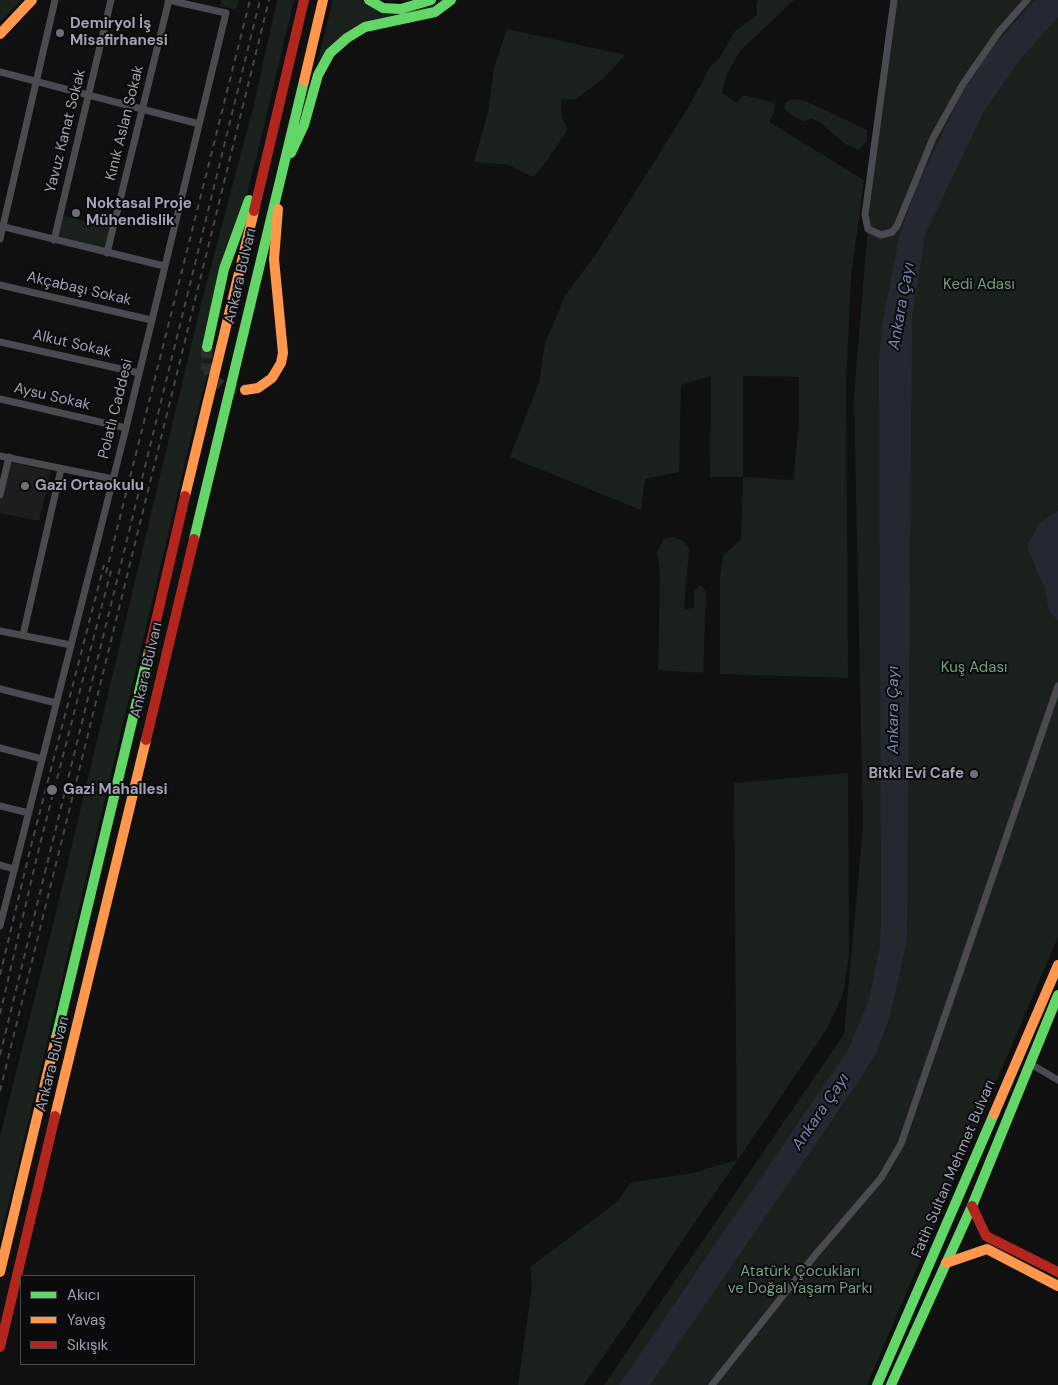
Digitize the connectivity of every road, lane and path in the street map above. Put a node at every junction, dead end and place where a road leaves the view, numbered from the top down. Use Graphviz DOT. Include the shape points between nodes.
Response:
graph roads {
  1 [pos="32,0"];
  2 [pos="55,0"];
  3 [pos="111,0"];
  4 [pos="169,0"];
  5 [pos="298,0"];
  6 [pos="304,0"];
  7 [pos="323,0"];
  8 [pos="369,0"];
  9 [pos="431,0"];
  10 [pos="451,0"];
  11 [pos="894,0"];
  12 [pos="1027,0"];
  13 [pos="0,34"];
  14 [pos="0,72"];
  15 [pos="37,81"];
  16 [pos="89,96"];
  17 [pos="279,107"];
  18 [pos="143,109"];
  19 [pos="199,124"];
  20 [pos="280,177"];
  21 [pos="2,227"];
  22 [pos="0,239"];
  23 [pos="54,240"];
  24 [pos="107,253"];
  25 [pos="164,266"];
  26 [pos="0,285"];
  27 [pos="151,320"];
  28 [pos="0,342"];
  29 [pos="207,347"];
  30 [pos="139,373"];
  31 [pos="245,390"];
  32 [pos="0,399"];
  33 [pos="126,428"];
  34 [pos="0,456"];
  35 [pos="9,458"];
  36 [pos="61,468"];
  37 [pos="113,479"];
  38 [pos="0,495"];
  39 [pos="0,630"];
  40 [pos="23,635"];
  41 [pos="71,645"];
  42 [pos="1058,686"];
  43 [pos="0,689"];
  44 [pos="56,703"];
  45 [pos="0,748"];
  46 [pos="42,759"];
  47 [pos="0,806"];
  48 [pos="29,813"];
  49 [pos="0,865"];
  50 [pos="14,868"];
  51 [pos="0,926"];
  52 [pos="1058,965"];
  53 [pos="1058,995"];
  54 [pos="1029,1063"];
  55 [pos="1058,1080"];
  56 [pos="972,1206"];
  57 [pos="989,1245"];
  58 [pos="946,1263"];
  59 [pos="0,1272"];
  60 [pos="1058,1272"];
  61 [pos="1058,1286"];
  62 [pos="0,1347"];
  63 [pos="712,1385"];
  64 [pos="877,1385"];
  65 [pos="892,1385"];
  1 -- 13 [label="main road"];
  2 -- 15 [label="street"];
  3 -- 16 [label="street, Yavuz Kanat Sokak"];
  4 -- 18 [label="street, Kınık Aslan Sokak"];
  4 -- 19 [label="street, Polatlı Caddesi" via="226,14"];
  5 -- 17 [label="main road"];
  6 -- 17 [label="main road, Ankara Bulvarı"];
  7 -- 20 [label="main road, Ankara Bulvarı"];
  8 -- 9 [label="main road" via="383,8 401,10"];
  10 -- 20 [label="main road" via="434,12 365,27 330,53 318,75 304,125"];
  11 -- 12 [label="street" via="864,219 871,232 881,236 897,226 933,138 963,84 990,44"];
  14 -- 15 [label="street"];
  15 -- 16 [label="street"];
  15 -- 21 [label="street"];
  16 -- 18 [label="street"];
  16 -- 23 [label="street, Yavuz Kanat Sokak"];
  17 -- 29 [label="main road" via="224,269"];
  17 -- 59 [label="main road, Ankara Bulvarı"];
  18 -- 19 [label="street"];
  18 -- 24 [label="street, Kınık Aslan Sokak"];
  19 -- 25 [label="street, Polatlı Caddesi"];
  20 -- 31 [label="main road" via="274,259 283,353 272,378 258,388"];
  20 -- 62 [label="main road, Ankara Bulvarı"];
  21 -- 22 [label="street"];
  21 -- 23 [label="street"];
  23 -- 24 [label="street"];
  24 -- 25 [label="street"];
  25 -- 27 [label="street, Polatlı Caddesi"];
  26 -- 27 [label="street, Akçabaşı Sokak"];
  27 -- 30 [label="street, Polatlı Caddesi"];
  28 -- 30 [label="street, Alkut Sokak"];
  30 -- 33 [label="street, Polatlı Caddesi"];
  32 -- 33 [label="street, Aysu Sokak"];
  33 -- 37 [label="street, Polatlı Caddesi"];
  34 -- 35 [label="street"];
  35 -- 36 [label="street"];
  35 -- 38 [label="street"];
  36 -- 37 [label="street"];
  36 -- 40 [label="street"];
  37 -- 41 [label="street, Polatlı Caddesi"];
  39 -- 40 [label="street"];
  40 -- 41 [label="street"];
  41 -- 44 [label="street, Polatlı Caddesi"];
  42 -- 63 [label="street" via="901,1144 881,1178"];
  43 -- 44 [label="street"];
  44 -- 46 [label="street, Polatlı Caddesi"];
  45 -- 46 [label="street"];
  46 -- 48 [label="street, Polatlı Caddesi"];
  47 -- 48 [label="street"];
  48 -- 50 [label="street, Polatlı Caddesi"];
  49 -- 50 [label="street"];
  50 -- 51 [label="street, Polatlı Caddesi"];
  52 -- 64 [label="main road, Fatih Sultan Mehmet Bulvarı"];
  53 -- 54 [label="main road, Fatih Sultan Mehmet Bulvarı"];
  54 -- 55 [label="street"];
  54 -- 56 [label="main road, Fatih Sultan Mehmet Bulvarı"];
  56 -- 57 [label="main road"];
  56 -- 58 [label="main road, Fatih Sultan Mehmet Bulvarı"];
  57 -- 58 [label="main road"];
  57 -- 60 [label="main road"];
  57 -- 61 [label="main road"];
  58 -- 65 [label="main road, Fatih Sultan Mehmet Bulvarı"];
}
